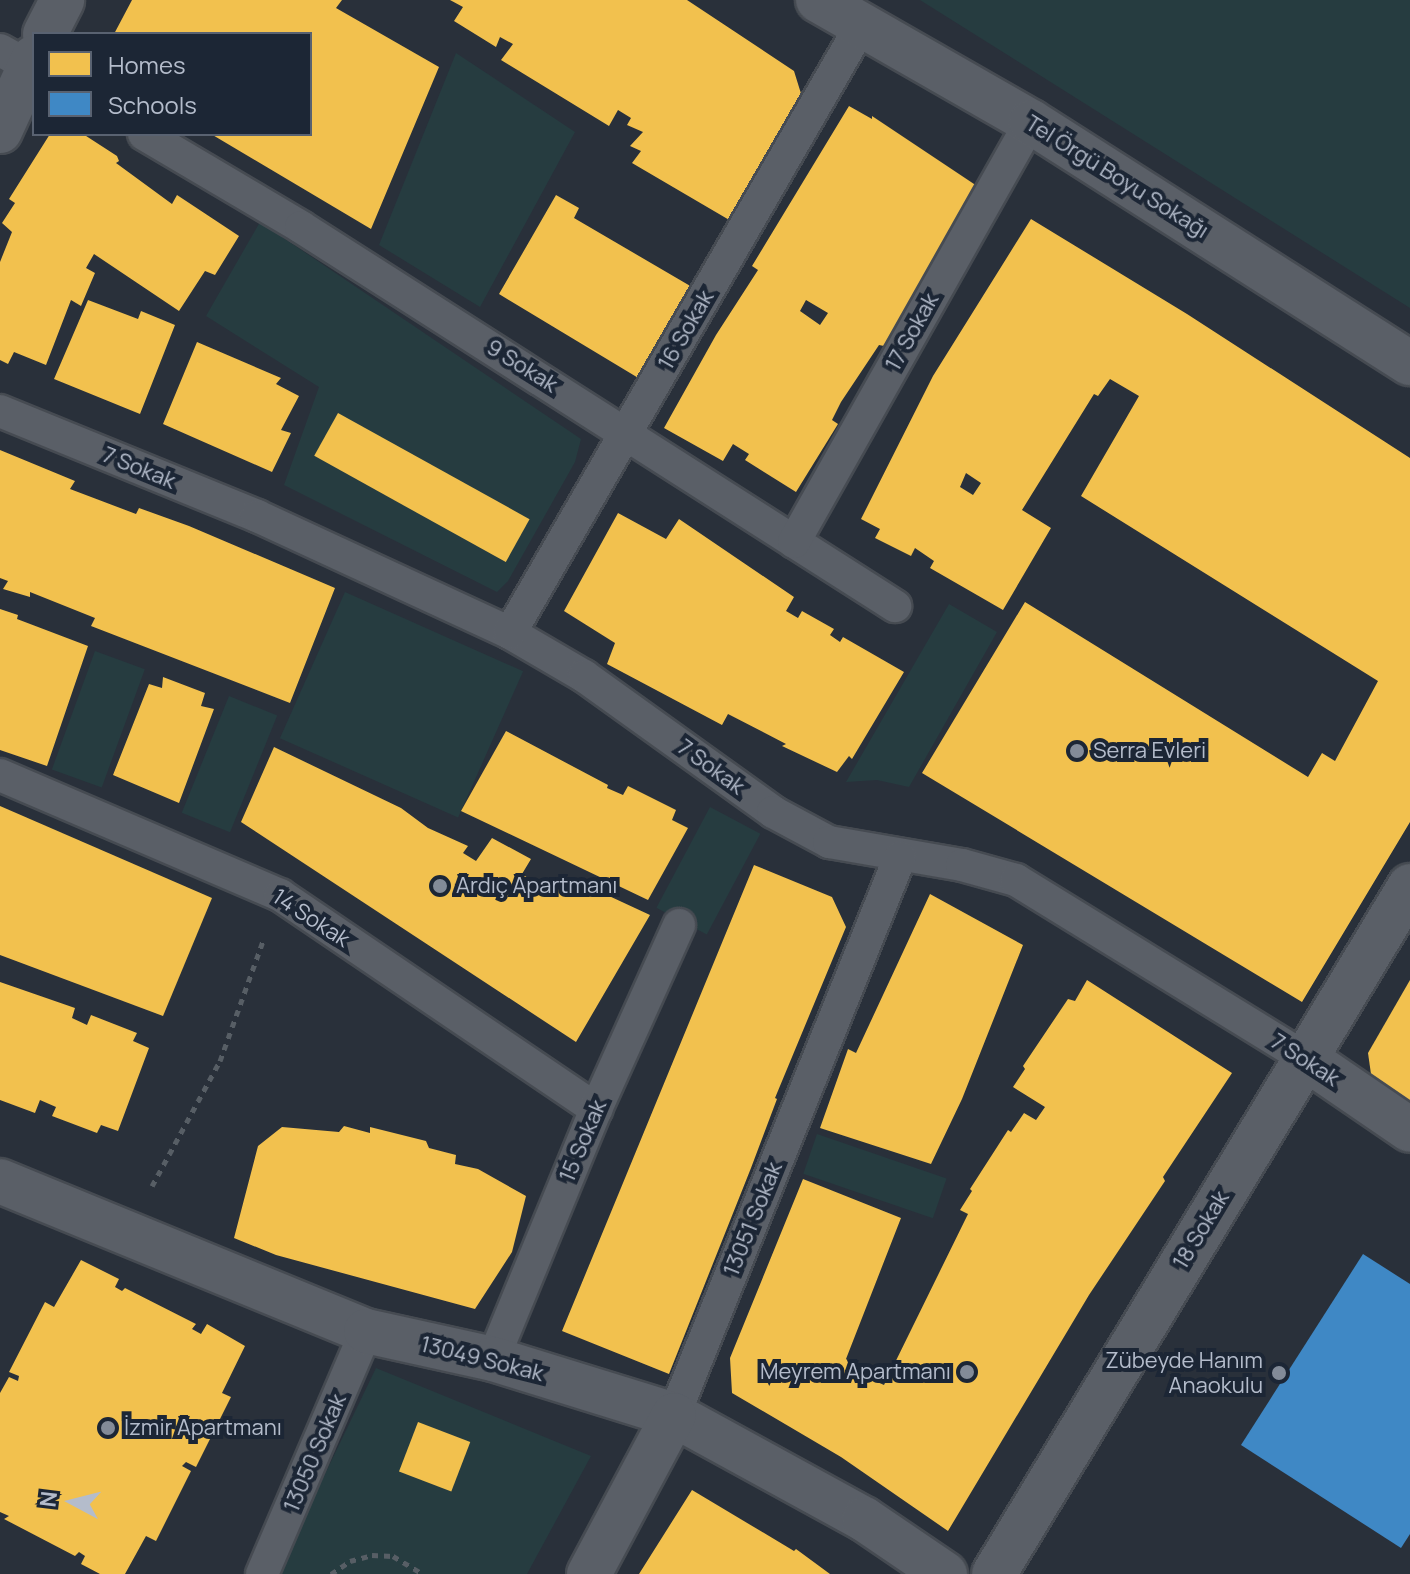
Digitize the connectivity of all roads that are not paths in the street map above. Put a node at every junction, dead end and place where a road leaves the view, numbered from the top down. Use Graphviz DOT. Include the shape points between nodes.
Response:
graph roads {
  1 [pos="62,0"];
  2 [pos="818,0"];
  3 [pos="861,26"];
  4 [pos="42,32"];
  5 [pos="28,55"];
  6 [pos="1031,122"];
  7 [pos="0,131"];
  8 [pos="147,136"];
  9 [pos="1410,363"];
  10 [pos="0,411"];
  11 [pos="626,433"];
  12 [pos="794,542"];
  13 [pos="895,606"];
  14 [pos="510,633"];
  15 [pos="0,775"];
  16 [pos="900,857"];
  17 [pos="1410,886"];
  18 [pos="679,925"];
  19 [pos="1305,1058"];
  20 [pos="596,1109"];
  21 [pos="1410,1130"];
  22 [pos="0,1181"];
  23 [pos="366,1331"];
  24 [pos="493,1359"];
  25 [pos="674,1415"];
  26 [pos="262,1574"];
  27 [pos="589,1574"];
  28 [pos="945,1574"];
  29 [pos="994,1574"];
  1 -- 4 [label="street"];
  2 -- 3 [label="street, Tel Örgü Boyu Sokağı"];
  3 -- 6 [label="street, Tel Örgü Boyu Sokağı"];
  3 -- 11 [label="lane, 16 Sokak"];
  5 -- 7 [label="street"];
  6 -- 9 [label="street, Tel Örgü Boyu Sokağı"];
  6 -- 12 [label="lane, 17 Sokak"];
  8 -- 11 [label="lane, 9 Sokak"];
  10 -- 14 [label="lane, 7 Sokak" via="257,516"];
  11 -- 12 [label="lane, 9 Sokak"];
  11 -- 14 [label="lane, 16 Sokak"];
  12 -- 13 [label="lane, 9 Sokak"];
  14 -- 16 [label="lane, 7 Sokak" via="584,676 773,812 829,842"];
  15 -- 20 [label="lane, 14 Sokak" via="280,895"];
  16 -- 19 [label="lane, 7 Sokak" via="962,865 1016,880"];
  16 -- 25 [label="lane, 13051 Sokak"];
  17 -- 19 [label="street, 18 Sokak"];
  18 -- 20 [label="lane, 15 Sokak"];
  19 -- 21 [label="street, 7 Sokak"];
  19 -- 29 [label="street, 18 Sokak"];
  20 -- 24 [label="lane, 15 Sokak"];
  22 -- 23 [label="street, 13049 Sokak"];
  23 -- 24 [label="street, 13049 Sokak"];
  23 -- 26 [label="lane, 13050 Sokak"];
  24 -- 25 [label="street, 13049 Sokak"];
  25 -- 27 [label="street, 13051 Sokak"];
  25 -- 28 [label="street, 13049 Sokak" via="864,1519"];
}
